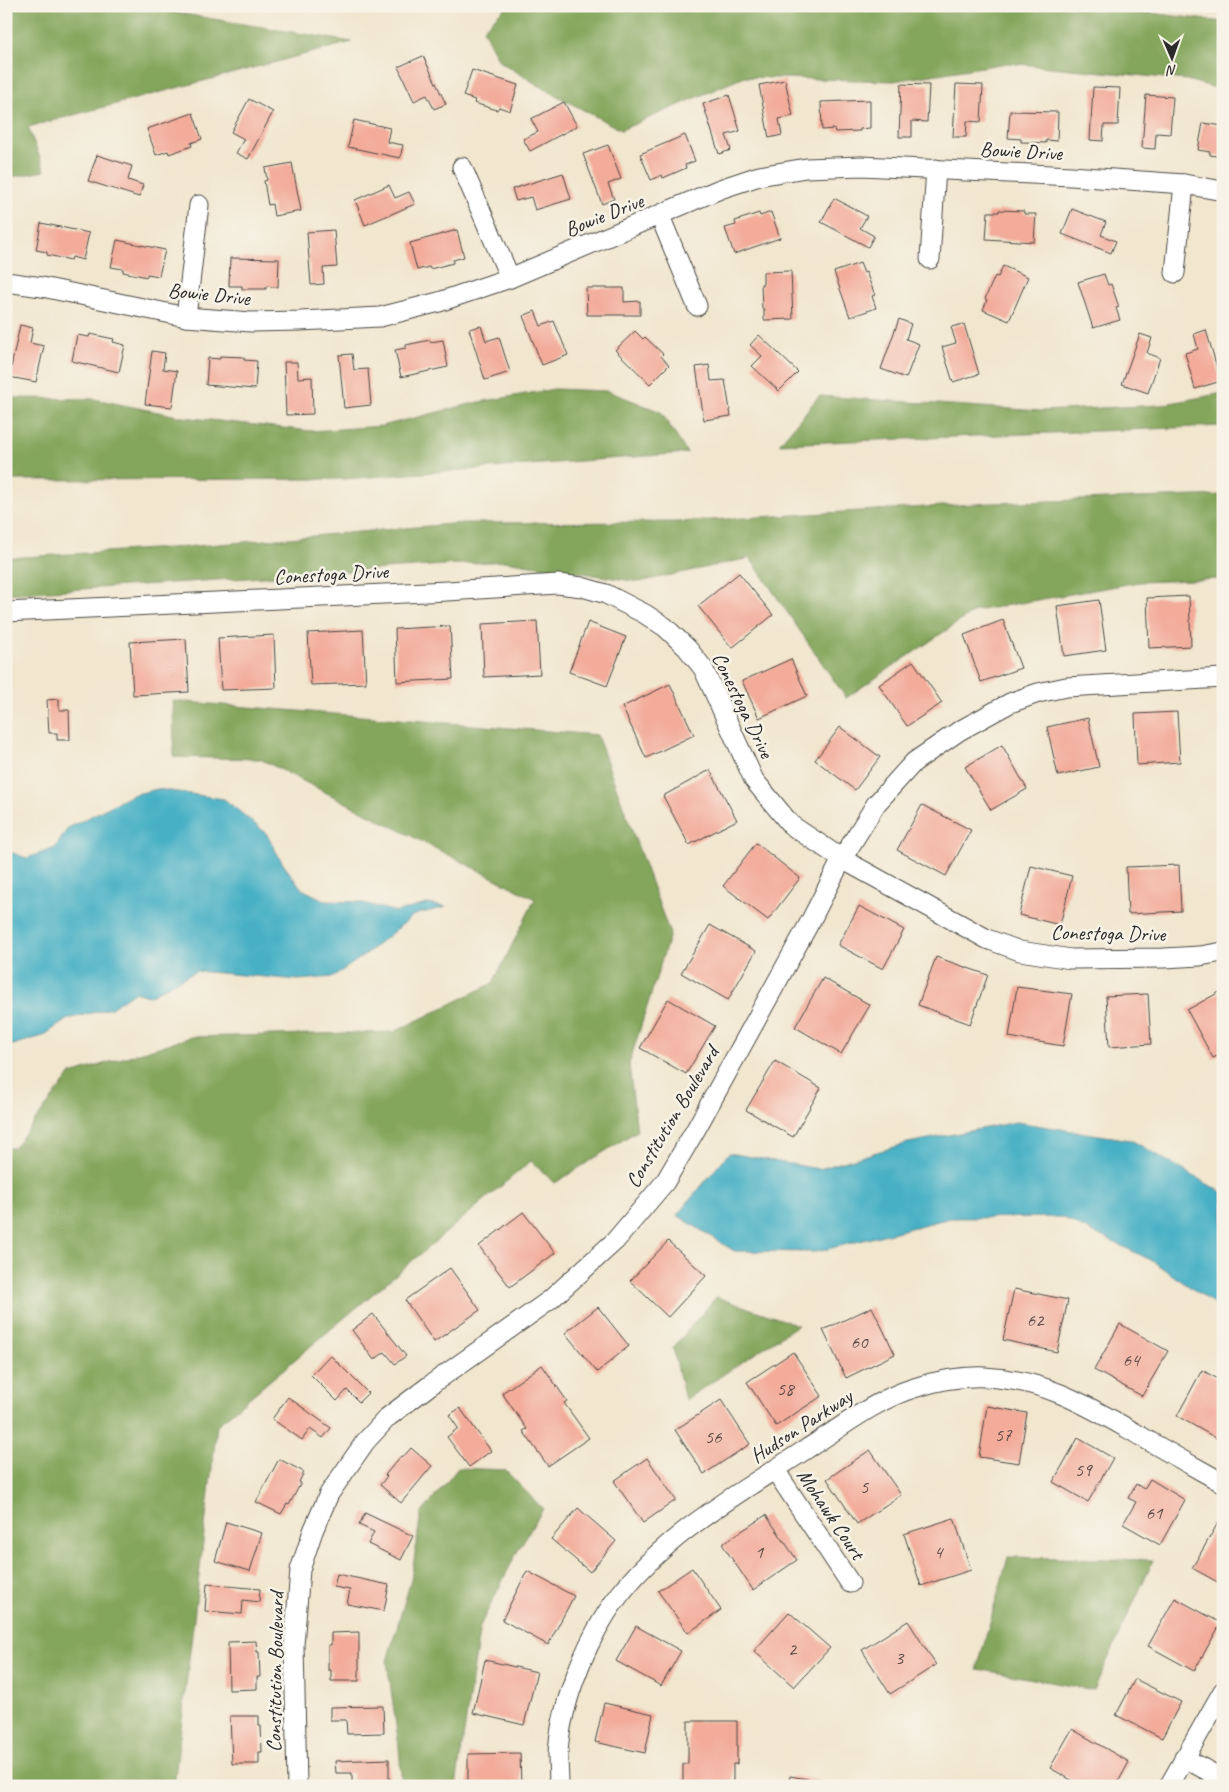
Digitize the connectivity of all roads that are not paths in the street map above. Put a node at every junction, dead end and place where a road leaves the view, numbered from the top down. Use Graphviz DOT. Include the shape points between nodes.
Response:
graph roads {
  1 [pos="462,167"];
  2 [pos="936,169"];
  3 [pos="1184,184"];
  4 [pos="1223,191"];
  5 [pos="199,204"];
  6 [pos="660,216"];
  7 [pos="930,259"];
  8 [pos="1175,273"];
  9 [pos="510,278"];
  10 [pos="6,282"];
  11 [pos="698,306"];
  12 [pos="186,317"];
  13 [pos="6,612"];
  14 [pos="1223,678"];
  15 [pos="842,859"];
  16 [pos="1223,952"];
  17 [pos="775,1470"];
  18 [pos="1223,1483"];
  19 [pos="850,1584"];
  20 [pos="1223,1691"];
  21 [pos="1184,1758"];
  22 [pos="1223,1779"];
  23 [pos="297,1786"];
  24 [pos="560,1786"];
  25 [pos="1169,1786"];
  1 -- 9 [label="street"];
  2 -- 3 [label="street, Bowie Drive"];
  2 -- 6 [label="street, Bowie Drive" via="806,168 759,176 720,189"];
  2 -- 7 [label="street"];
  3 -- 4 [label="street, Bowie Drive"];
  3 -- 8 [label="street"];
  5 -- 12 [label="street"];
  6 -- 9 [label="street, Bowie Drive"];
  6 -- 11 [label="street"];
  9 -- 12 [label="street, Bowie Drive" via="439,302 380,317 251,322"];
  10 -- 12 [label="street, Bowie Drive"];
  13 -- 15 [label="street, Conestoga Drive" via="558,584 606,594 665,627 687,648 703,668 754,780 791,825"];
  14 -- 15 [label="street, Constitution Boulevard" via="1066,687 1010,703 959,731 914,762 876,804"];
  15 -- 16 [label="street, Conestoga Drive" via="987,939 1020,951 1071,959 1164,958"];
  15 -- 23 [label="street, Constitution Boulevard" via="696,1129 660,1188 615,1241 550,1300 388,1417 365,1442 329,1494 312,1531 300,1570 294,1645"];
  17 -- 18 [label="street, Hudson Parkway" via="876,1404 913,1388 982,1377 1009,1378 1038,1385 1073,1399"];
  17 -- 19 [label="street, Mohawk Court"];
  17 -- 24 [label="street, Hudson Parkway" via="663,1548 626,1586 606,1614 572,1685 558,1753"];
  20 -- 21 [label="street"];
  21 -- 22 [label="street"];
  21 -- 25 [label="street"];
}
